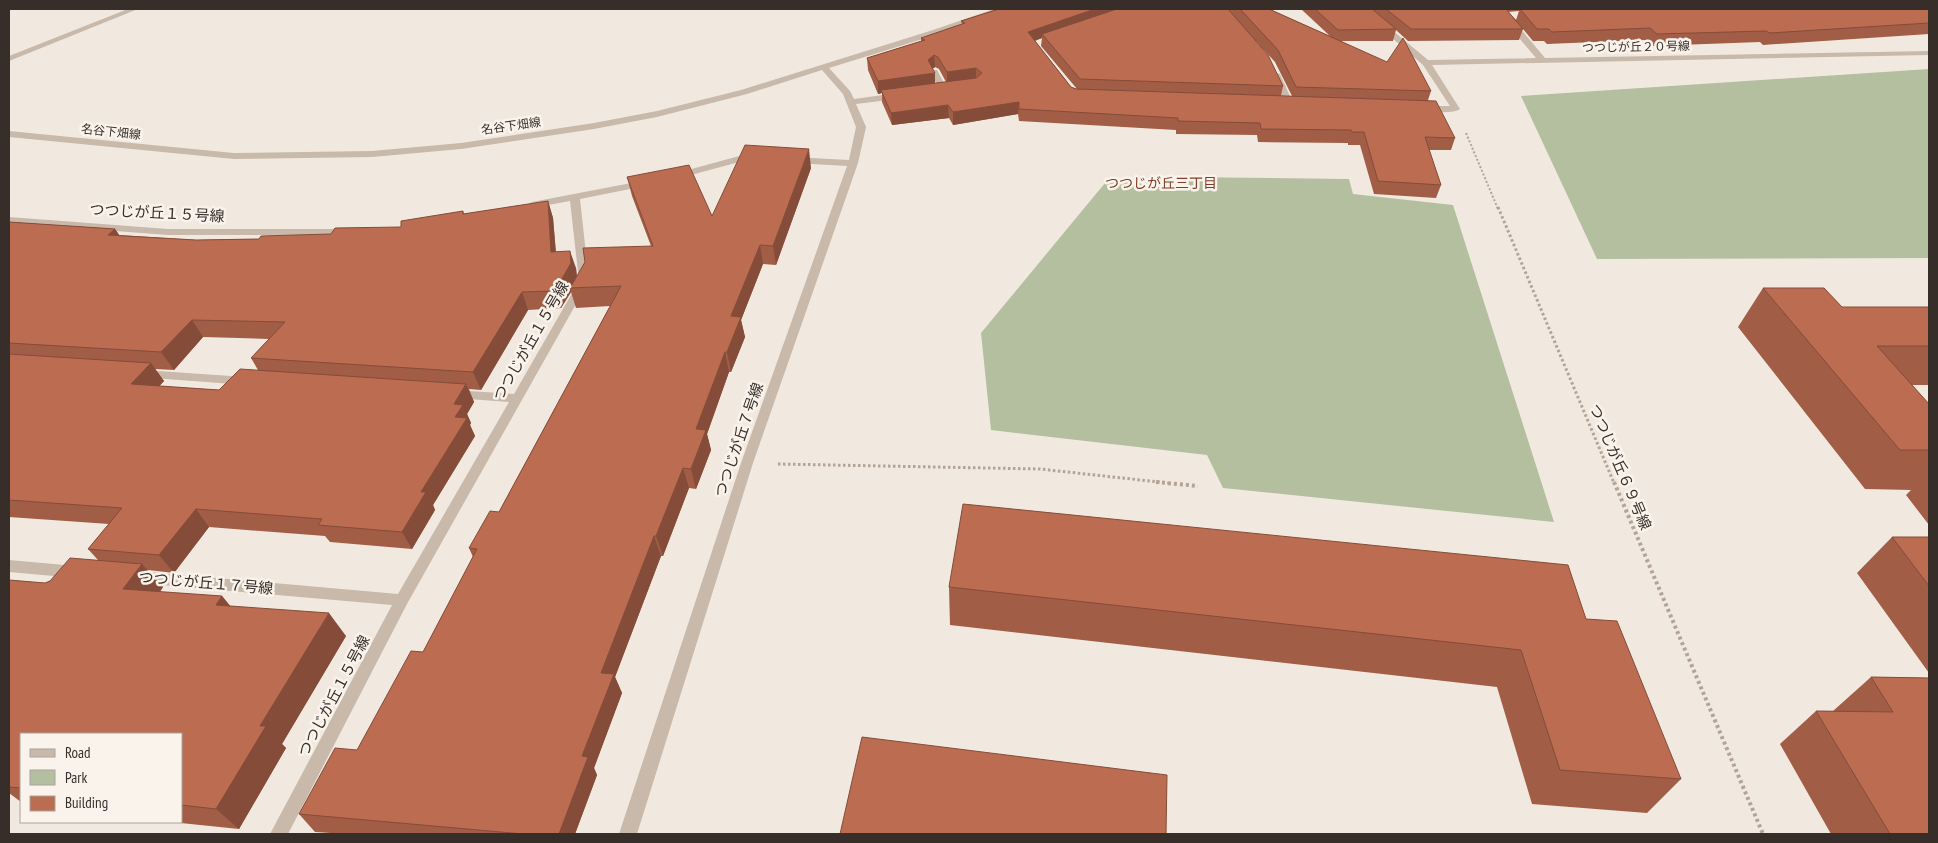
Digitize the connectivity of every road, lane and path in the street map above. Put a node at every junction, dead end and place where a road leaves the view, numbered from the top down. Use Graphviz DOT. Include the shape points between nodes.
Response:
graph roads {
  1 [pos="134,9"];
  2 [pos="1001,9"];
  3 [pos="1363,9"];
  4 [pos="1495,9"];
  5 [pos="1516,16"];
  6 [pos="1506,17"];
  7 [pos="1929,53"];
  8 [pos="9,59"];
  9 [pos="1543,61"];
  10 [pos="1426,63"];
  11 [pos="1272,64"];
  12 [pos="823,67"];
  13 [pos="934,72"];
  14 [pos="944,90"];
  15 [pos="907,95"];
  16 [pos="850,102"];
  17 [pos="1279,102"];
  18 [pos="1289,103"];
  19 [pos="1299,103"];
  20 [pos="1417,108"];
  21 [pos="1456,109"];
  22 [pos="9,134"];
  23 [pos="853,163"];
  24 [pos="575,197"];
  25 [pos="522,207"];
  26 [pos="9,220"];
  27 [pos="363,231"];
  28 [pos="128,373"];
  29 [pos="258,382"];
  30 [pos="448,394"];
  31 [pos="517,398"];
  32 [pos="747,463"];
  33 [pos="1198,486"];
  34 [pos="9,566"];
  35 [pos="88,572"];
  36 [pos="127,576"];
  37 [pos="402,600"];
  38 [pos="279,834"];
  39 [pos="628,834"];
  40 [pos="1763,834"];
  1 -- 8 [label="street"];
  2 -- 12 [label="street, 名谷下畑線"];
  3 -- 10 [label="street"];
  4 -- 6 [label="street"];
  5 -- 6 [label="street"];
  6 -- 9 [label="street"];
  7 -- 9 [label="street, つつじが丘２０号線"];
  9 -- 10 [label="street, つつじが丘２０号線"];
  10 -- 21 [label="street"];
  11 -- 18 [label="street"];
  12 -- 16 [label="street, つつじが丘７号線"];
  12 -- 22 [label="street, 名谷下畑線" via="744,92 657,114 462,146 372,154 234,156"];
  13 -- 14 [label="street"];
  15 -- 16 [label="street"];
  16 -- 23 [label="street, つつじが丘７号線" via="861,127"];
  17 -- 18 [label="street"];
  18 -- 19 [label="street"];
  20 -- 21 [label="street"];
  21 -- 40 [label="path, つつじが丘６９号線"];
  23 -- 24 [label="street" via="743,158 659,181"];
  23 -- 32 [label="street, つつじが丘７号線"];
  24 -- 25 [label="street"];
  24 -- 31 [label="street, つつじが丘１５号線" via="584,281"];
  26 -- 27 [label="street, つつじが丘１５号線" via="168,232"];
  28 -- 29 [label="street"];
  30 -- 31 [label="street"];
  31 -- 37 [label="street, つつじが丘１５号線"];
  32 -- 33 [label="path" via="1040,469"];
  32 -- 39 [label="street, つつじが丘７号線"];
  34 -- 35 [label="street"];
  36 -- 37 [label="street, つつじが丘１７号線"];
  37 -- 38 [label="street, つつじが丘１５号線"];
}
